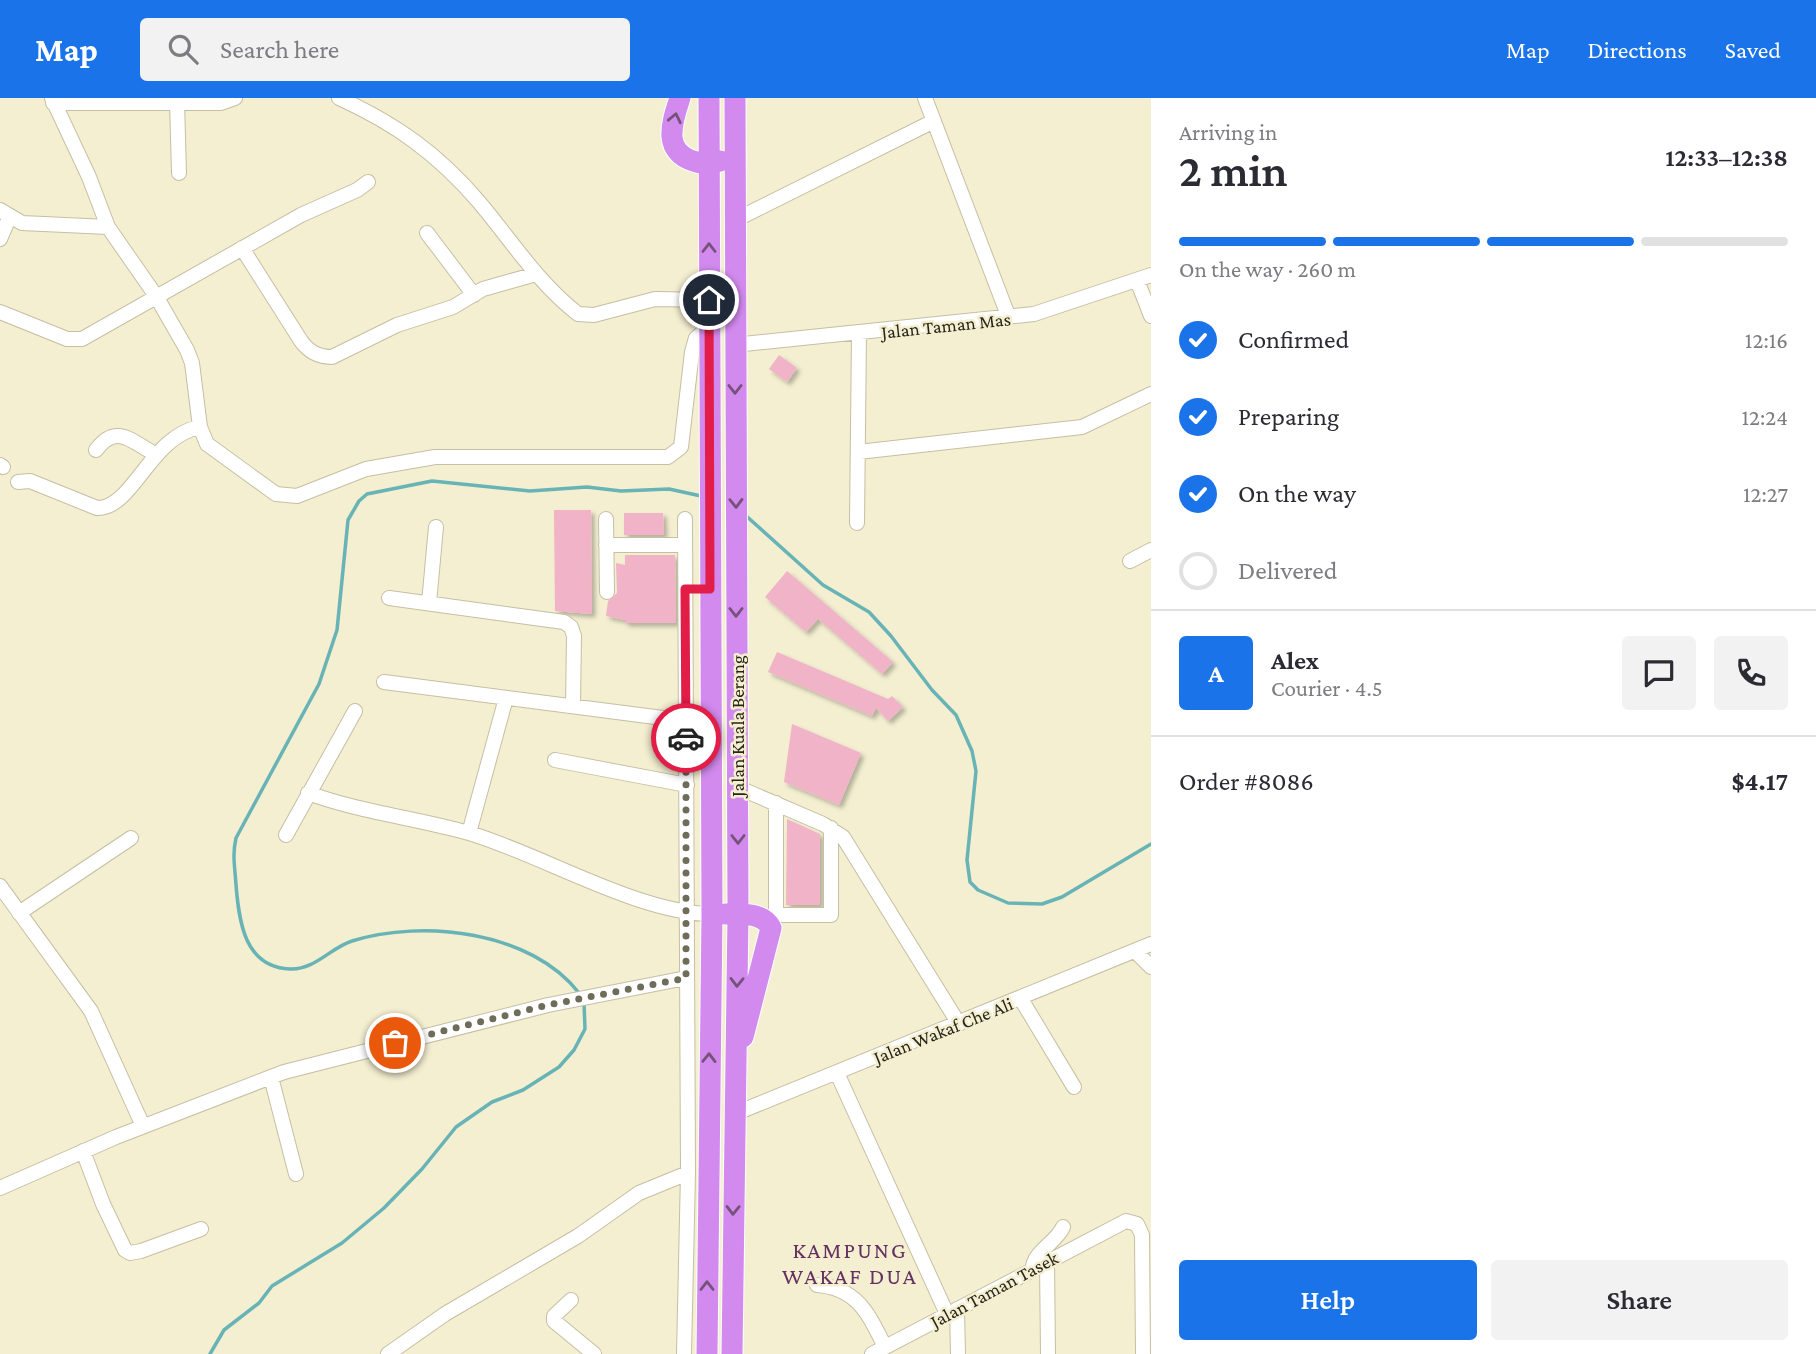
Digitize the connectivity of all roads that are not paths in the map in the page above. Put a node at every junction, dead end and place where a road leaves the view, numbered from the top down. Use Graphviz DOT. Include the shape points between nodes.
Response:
graph roads {
  1 [pos="235,98"];
  2 [pos="338,98"];
  3 [pos="680,98"];
  4 [pos="709,98"];
  5 [pos="735,98"];
  6 [pos="925,98"];
  7 [pos="53,101"];
  8 [pos="177,102"];
  9 [pos="934,121"];
  10 [pos="735,125"];
  11 [pos="709,163"];
  12 [pos="179,173"];
  13 [pos="368,182"];
  14 [pos="4,214"];
  15 [pos="735,220"];
  16 [pos="108,227"];
  17 [pos="427,233"];
  18 [pos="0,239"];
  19 [pos="242,248"];
  20 [pos="536,274"];
  21 [pos="1144,278"];
  22 [pos="474,295"];
  23 [pos="156,296"];
  24 [pos="709,300"];
  25 [pos="0,312"];
  26 [pos="1151,316"];
  27 [pos="1009,318"];
  28 [pos="709,327"];
  29 [pos="859,334"];
  30 [pos="734,345"];
  31 [pos="1151,394"];
  32 [pos="201,427"];
  33 [pos="96,450"];
  34 [pos="858,452"];
  35 [pos="155,454"];
  36 [pos="18,482"];
  37 [pos="606,519"];
  38 [pos="685,519"];
  39 [pos="856,523"];
  40 [pos="436,527"];
  41 [pos="606,545"];
  42 [pos="685,545"];
  43 [pos="1151,550"];
  44 [pos="1130,561"];
  45 [pos="685,589"];
  46 [pos="710,589"];
  47 [pos="607,592"];
  48 [pos="390,598"];
  49 [pos="429,603"];
  50 [pos="384,682"];
  51 [pos="506,698"];
  52 [pos="573,706"];
  53 [pos="355,711"];
  54 [pos="686,721"];
  55 [pos="555,760"];
  56 [pos="687,785"];
  57 [pos="737,787"];
  58 [pos="308,793"];
  59 [pos="776,803"];
  60 [pos="831,828"];
  61 [pos="469,833"];
  62 [pos="286,835"];
  63 [pos="131,838"];
  64 [pos="0,886"];
  65 [pos="19,913"];
  66 [pos="687,914"];
  67 [pos="712,914"];
  68 [pos="738,914"];
  69 [pos="772,918"];
  70 [pos="1151,944"];
  71 [pos="1137,953"];
  72 [pos="1151,967"];
  73 [pos="686,978"];
  74 [pos="1021,999"];
  75 [pos="959,1024"];
  76 [pos="735,1065"];
  77 [pos="837,1073"];
  78 [pos="271,1077"];
  79 [pos="1074,1087"];
  80 [pos="734,1114"];
  81 [pos="143,1126"];
  82 [pos="83,1151"];
  83 [pos="688,1173"];
  84 [pos="296,1174"];
  85 [pos="0,1188"];
  86 [pos="1063,1227"];
  87 [pos="201,1229"];
  88 [pos="1047,1262"];
  89 [pos="1033,1269"];
  90 [pos="817,1285"];
  91 [pos="571,1300"];
  92 [pos="952,1312"];
  93 [pos="878,1351"];
  94 [pos="387,1354"];
  95 [pos="594,1354"];
  96 [pos="684,1354"];
  97 [pos="707,1354"];
  98 [pos="732,1354"];
  99 [pos="958,1354"];
  100 [pos="1048,1354"];
  101 [pos="1143,1354"];
  1 -- 8 [label="street" via="220,103"];
  2 -- 20 [label="street" via="429,150 473,195"];
  11 -- 3 [label="highway, one-way" via="685,158 672,139"];
  4 -- 11 [label="highway, Jalan Kuala Berang"];
  5 -- 10 [label="highway, Jalan Kuala Berang"];
  6 -- 9 [label="street"];
  7 -- 8 [label="street"];
  7 -- 16 [label="street"];
  8 -- 12 [label="street"];
  9 -- 15 [label="street"];
  9 -- 27 [label="street"];
  10 -- 11 [label="highway" via="727,157"];
  10 -- 15 [label="highway, Jalan Kuala Berang"];
  24 -- 11 [label="highway, Jalan Kuala Berang, one-way"];
  13 -- 19 [label="street"];
  14 -- 16 [label="street" via="22,223"];
  14 -- 18 [label="street"];
  15 -- 30 [label="highway, Jalan Kuala Berang"];
  16 -- 23 [label="street"];
  17 -- 22 [label="street"];
  19 -- 22 [label="street" via="307,349 324,357"];
  19 -- 23 [label="street"];
  20 -- 22 [label="street" via="506,280"];
  20 -- 24 [label="street" via="570,309 585,316 655,299"];
  21 -- 26 [label="street"];
  21 -- 27 [label="street, Jalan Taman Mas"];
  23 -- 25 [label="street" via="75,341"];
  23 -- 32 [label="street" via="192,363"];
  24 -- 28 [label="highway, Jalan Kuala Berang"];
  27 -- 29 [label="street, Jalan Taman Mas"];
  28 -- 32 [label="street" via="696,338 692,352 681,447 668,457 408,460 348,474 286,497 223,458 207,444"];
  28 -- 46 [label="highway, Jalan Kuala Berang"];
  29 -- 30 [label="street, Jalan Taman Mas"];
  29 -- 34 [label="street"];
  30 -- 57 [label="highway, Jalan Kuala Berang, one-way"];
  31 -- 34 [label="street" via="1082,427"];
  32 -- 35 [label="street" via="181,432"];
  33 -- 35 [label="street" via="106,437 116,435"];
  34 -- 39 [label="street"];
  35 -- 36 [label="street" via="119,501 106,508 30,481"];
  37 -- 41 [label="street"];
  38 -- 42 [label="street"];
  40 -- 49 [label="street"];
  41 -- 42 [label="street"];
  41 -- 47 [label="street"];
  42 -- 45 [label="street"];
  43 -- 44 [label="street"];
  45 -- 46 [label="street"];
  45 -- 54 [label="street"];
  46 -- 67 [label="highway, Jalan Kuala Berang"];
  48 -- 49 [label="street"];
  49 -- 52 [label="street" via="553,618 571,627"];
  50 -- 51 [label="street"];
  51 -- 52 [label="street"];
  51 -- 61 [label="street"];
  52 -- 54 [label="street"];
  53 -- 58 [label="street"];
  54 -- 56 [label="street"];
  55 -- 56 [label="street"];
  56 -- 66 [label="street"];
  57 -- 59 [label="street"];
  57 -- 68 [label="highway, Jalan Kuala Berang, one-way"];
  58 -- 61 [label="street"];
  58 -- 62 [label="street"];
  59 -- 60 [label="street"];
  59 -- 69 [label="street"];
  60 -- 69 [label="street" via="831,915"];
  60 -- 75 [label="street" via="849,846"];
  61 -- 66 [label="street"];
  63 -- 65 [label="street"];
  64 -- 65 [label="street"];
  65 -- 81 [label="street" via="91,1011"];
  66 -- 67 [label="street"];
  66 -- 73 [label="street"];
  67 -- 68 [label="highway"];
  97 -- 67 [label="highway, Jalan Kuala Berang, one-way"];
  68 -- 69 [label="highway"];
  68 -- 76 [label="highway, Jalan Kuala Berang, one-way"];
  69 -- 76 [label="highway"];
  70 -- 71 [label="street, Jalan Wakaf Che Ali"];
  71 -- 72 [label="street"];
  71 -- 74 [label="street, Jalan Wakaf Che Ali"];
  73 -- 78 [label="street" via="548,1005"];
  73 -- 83 [label="street"];
  74 -- 75 [label="street, Jalan Wakaf Che Ali"];
  74 -- 79 [label="street"];
  75 -- 77 [label="street, Jalan Wakaf Che Ali"];
  76 -- 80 [label="highway, Jalan Kuala Berang"];
  77 -- 80 [label="street, Jalan Wakaf Che Ali"];
  77 -- 92 [label="street"];
  78 -- 81 [label="street"];
  78 -- 84 [label="street"];
  80 -- 98 [label="highway, Jalan Kuala Berang, one-way"];
  81 -- 82 [label="street"];
  82 -- 85 [label="street"];
  82 -- 87 [label="street" via="125,1250 141,1251"];
  83 -- 94 [label="street" via="639,1193"];
  83 -- 96 [label="street"];
  86 -- 89 [label="street" via="1034,1260"];
  88 -- 89 [label="street, Jalan Taman Tasek"];
  88 -- 100 [label="street"];
  88 -- 101 [label="street, Jalan Taman Tasek" via="1133,1221 1141,1229"];
  89 -- 92 [label="street, Jalan Taman Tasek"];
  90 -- 93 [label="street" via="859,1300"];
  91 -- 95 [label="street" via="554,1321"];
  92 -- 93 [label="street, Jalan Taman Tasek"];
  92 -- 99 [label="street"];
}
